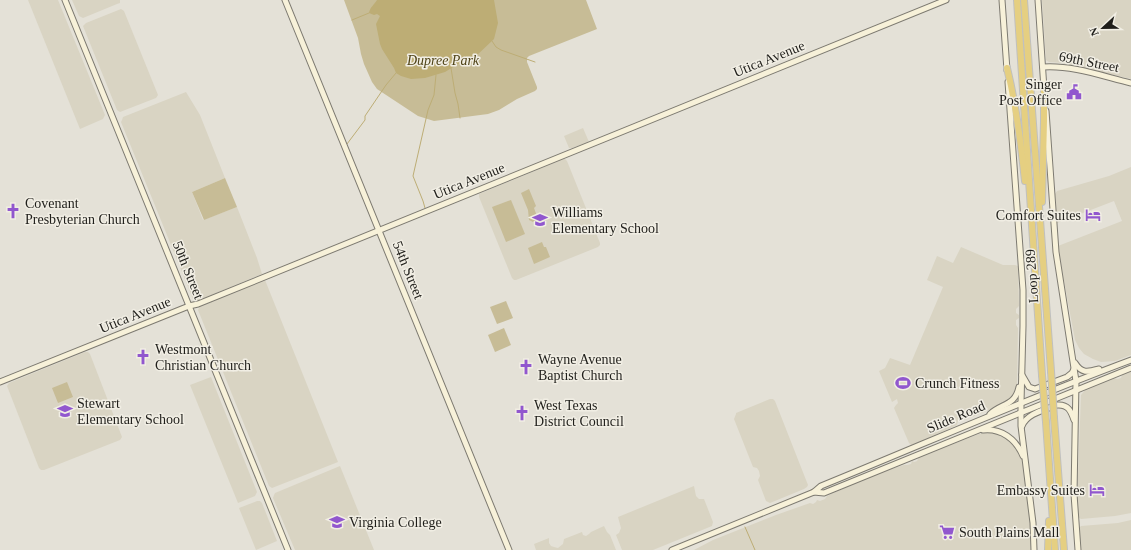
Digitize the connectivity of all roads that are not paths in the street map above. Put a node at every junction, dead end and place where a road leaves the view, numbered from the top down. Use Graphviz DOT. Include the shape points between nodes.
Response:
graph roads {
  1 [pos="65,0"];
  2 [pos="285,0"];
  3 [pos="946,0"];
  4 [pos="1002,0"];
  5 [pos="1017,0"];
  6 [pos="1024,0"];
  7 [pos="1038,0"];
  8 [pos="1043,67"];
  9 [pos="1007,68"];
  10 [pos="1131,82"];
  11 [pos="1044,86"];
  12 [pos="1032,225"];
  13 [pos="379,230"];
  14 [pos="1042,243"];
  15 [pos="189,306"];
  16 [pos="1131,360"];
  17 [pos="1074,364"];
  18 [pos="1118,365"];
  19 [pos="1131,368"];
  20 [pos="1021,374"];
  21 [pos="1076,381"];
  22 [pos="0,382"];
  23 [pos="1077,390"];
  24 [pos="1020,403"];
  25 [pos="1021,412"];
  26 [pos="986,417"];
  27 [pos="1076,423"];
  28 [pos="1022,426"];
  29 [pos="972,433"];
  30 [pos="1026,463"];
  31 [pos="1049,472"];
  32 [pos="814,492"];
  33 [pos="288,550"];
  34 [pos="509,550"];
  35 [pos="673,550"];
  36 [pos="1034,550"];
  37 [pos="1048,550"];
  38 [pos="1055,550"];
  39 [pos="1064,550"];
  40 [pos="1078,550"];
  1 -- 15 [label="main road, 50th Street"];
  2 -- 13 [label="main road, 54th Street"];
  3 -- 13 [label="main road, Utica Avenue"];
  4 -- 9 [label="main road"];
  5 -- 12 [label="highway, Loop 289"];
  6 -- 14 [label="highway, Loop 289"];
  7 -- 8 [label="main road"];
  8 -- 10 [label="main road, 69th Street" via="1068,68"];
  8 -- 11 [label="main road"];
  9 -- 12 [label="highway" via="1019,129 1026,199"];
  9 -- 20 [label="main road" via="1023,290"];
  11 -- 14 [label="highway"];
  11 -- 17 [label="main road" via="1056,252"];
  12 -- 31 [label="highway, Loop 289, bridge"];
  13 -- 15 [label="main road, Utica Avenue"];
  13 -- 34 [label="main road, 54th Street"];
  14 -- 39 [label="highway, Loop 289, bridge"];
  15 -- 22 [label="main road, Utica Avenue"];
  15 -- 33 [label="main road, 50th Street"];
  16 -- 18 [label="main road, Slide Road"];
  17 -- 18 [label="main road" via="1080,370 1089,372"];
  17 -- 20 [label="main road" via="1072,373 1067,377 1035,389 1027,385"];
  17 -- 21 [label="main road"];
  18 -- 21 [label="main road, Slide Road"];
  19 -- 23 [label="main road, Slide Road"];
  20 -- 24 [label="main road"];
  20 -- 26 [label="main road" via="1018,393 1014,399"];
  21 -- 23 [label="main road"];
  21 -- 24 [label="main road, Slide Road"];
  23 -- 25 [label="main road, Slide Road"];
  23 -- 27 [label="main road"];
  24 -- 25 [label="main road"];
  24 -- 26 [label="main road, Slide Road"];
  25 -- 28 [label="main road"];
  25 -- 29 [label="main road, Slide Road"];
  26 -- 32 [label="main road, Slide Road" via="821,486"];
  27 -- 28 [label="main road" via="1068,408 1057,405 1026,418"];
  27 -- 40 [label="main road" via="1074,494"];
  28 -- 30 [label="main road"];
  29 -- 30 [label="main road" via="988,430 1001,432 1017,444"];
  29 -- 32 [label="main road, Slide Road" via="824,493"];
  30 -- 36 [label="main road"];
  31 -- 37 [label="highway"];
  31 -- 38 [label="highway, Loop 289"];
  32 -- 35 [label="main road, Slide Road"];
}
